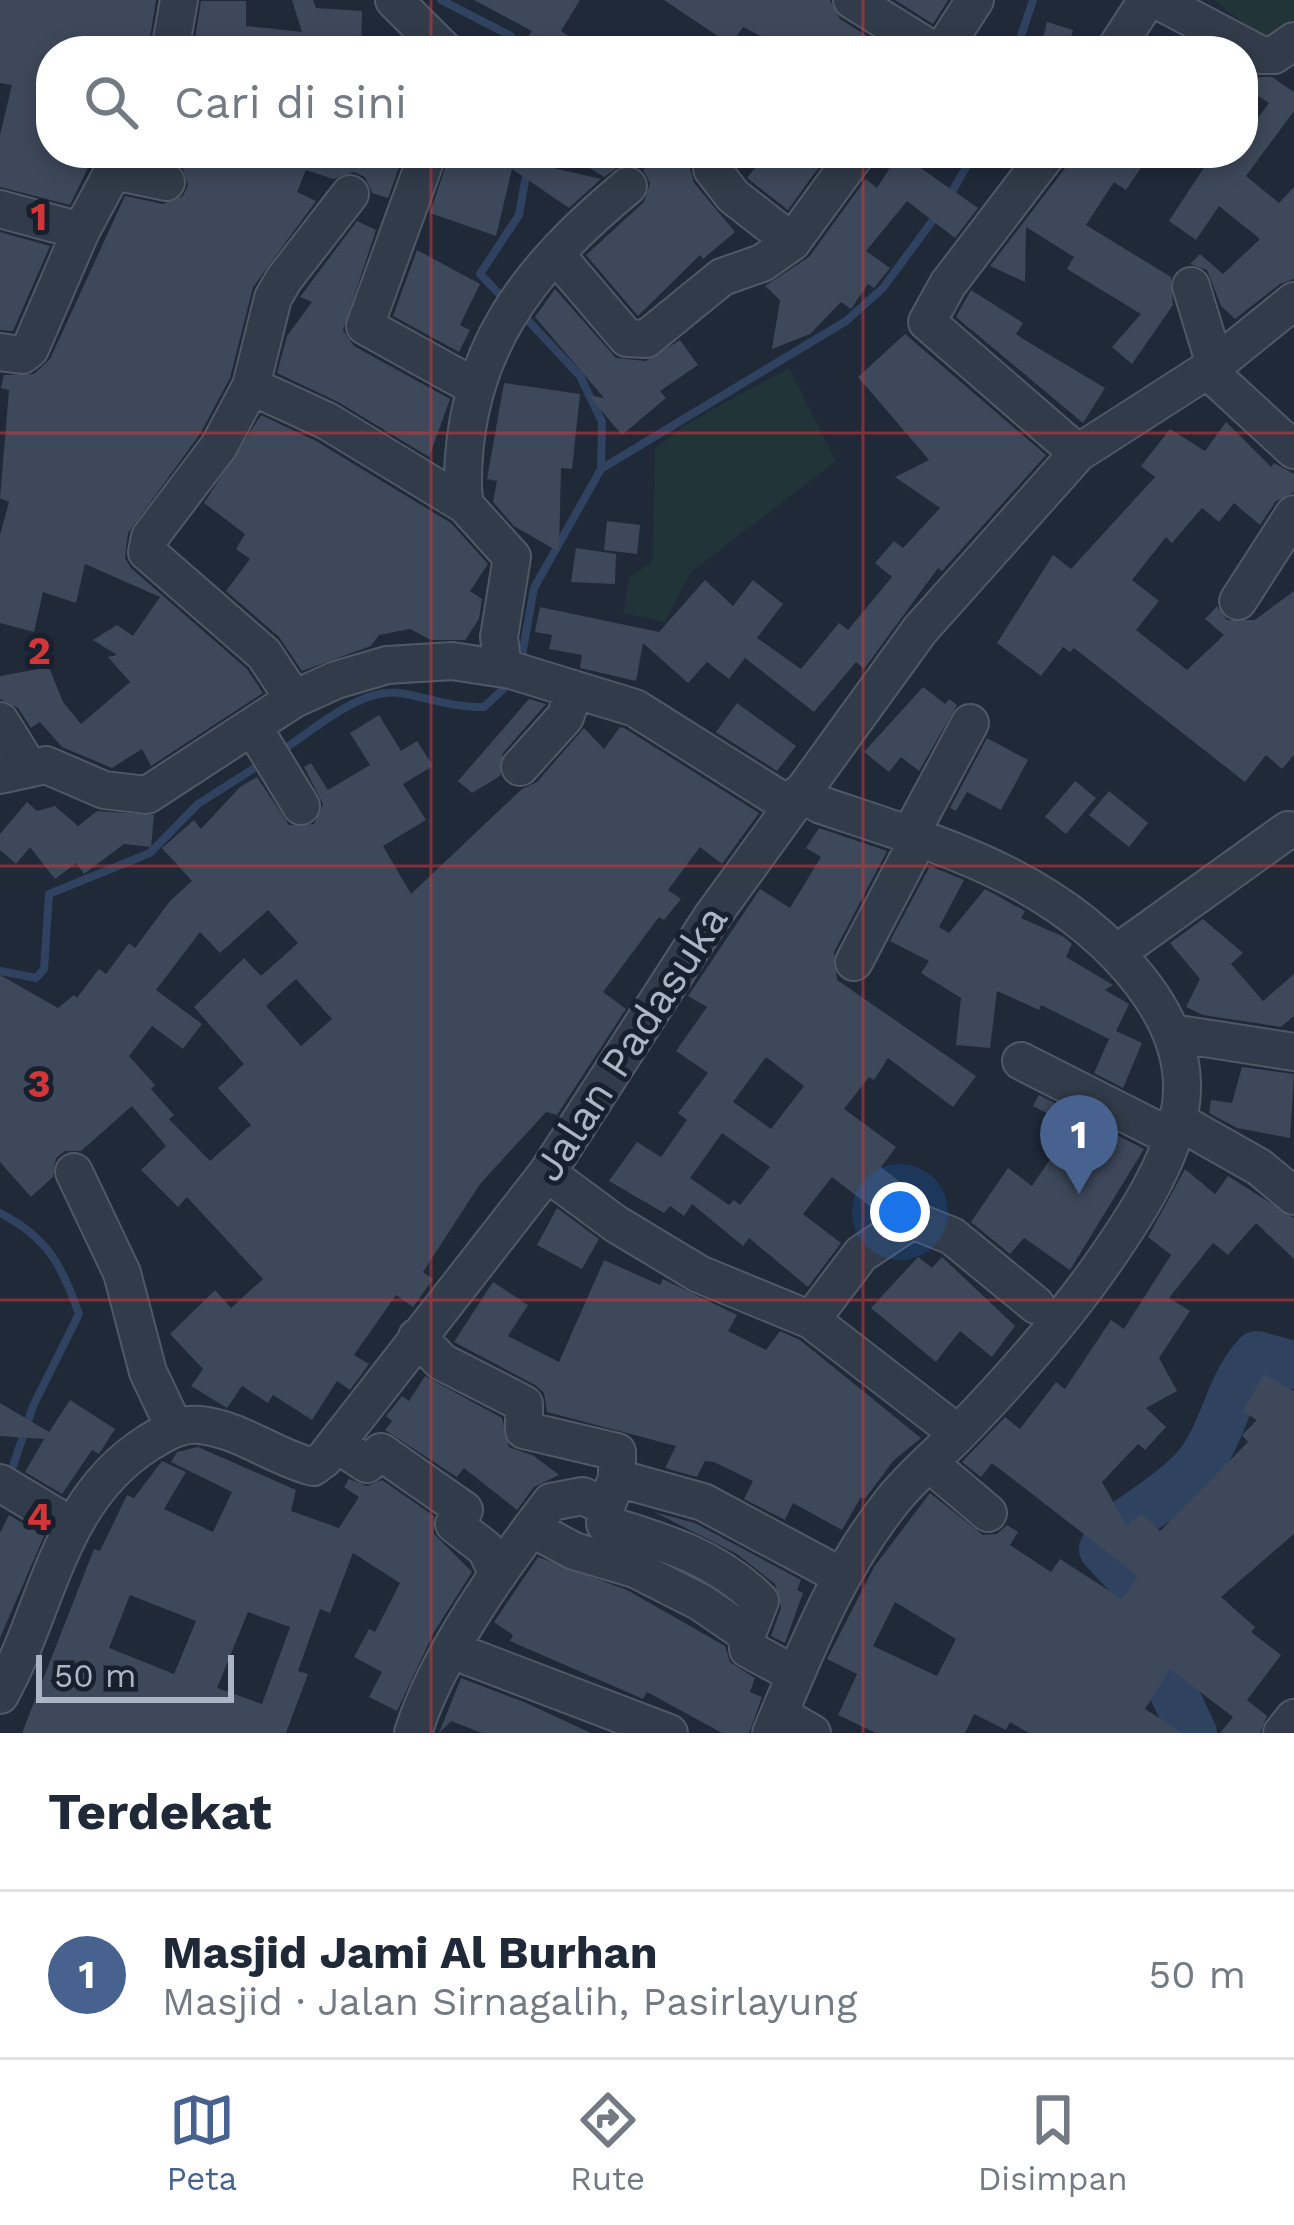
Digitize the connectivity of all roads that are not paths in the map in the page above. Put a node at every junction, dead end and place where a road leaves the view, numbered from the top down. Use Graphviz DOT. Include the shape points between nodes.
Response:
graph roads {
  1 [pos="178,0"];
  2 [pos="394,0"];
  3 [pos="852,0"];
  4 [pos="975,0"];
  5 [pos="1147,0"];
  6 [pos="1157,0"];
  7 [pos="172,36"];
  8 [pos="430,36"];
  9 [pos="913,36"];
  10 [pos="949,36"];
  11 [pos="1124,36"];
  12 [pos="1225,36"];
  13 [pos="1294,40"];
  14 [pos="1258,53"];
  15 [pos="115,168"];
  16 [pos="132,168"];
  17 [pos="423,168"];
  18 [pos="846,168"];
  19 [pos="1037,168"];
  20 [pos="712,170"];
  21 [pos="166,182"];
  22 [pos="628,186"];
  23 [pos="350,194"];
  24 [pos="0,209"];
  25 [pos="81,231"];
  26 [pos="791,242"];
  27 [pos="557,256"];
  28 [pos="1191,286"];
  29 [pos="1294,301"];
  30 [pos="0,352"];
  31 [pos="1211,367"];
  32 [pos="251,386"];
  33 [pos="475,387"];
  34 [pos="1294,450"];
  35 [pos="1078,453"];
  36 [pos="466,505"];
  37 [pos="1294,514"];
  38 [pos="1238,601"];
  39 [pos="516,673"];
  40 [pos="574,692"];
  41 [pos="294,699"];
  42 [pos="0,721"];
  43 [pos="970,723"];
  44 [pos="267,749"];
  45 [pos="520,767"];
  46 [pos="14,771"];
  47 [pos="794,799"];
  48 [pos="301,806"];
  49 [pos="1294,831"];
  50 [pos="915,837"];
  51 [pos="1118,952"];
  52 [pos="854,962"];
  53 [pos="1172,1033"];
  54 [pos="1294,1052"];
  55 [pos="1021,1061"];
  56 [pos="1174,1129"];
  57 [pos="74,1172"];
  58 [pos="547,1173"];
  59 [pos="1294,1196"];
  60 [pos="1036,1306"];
  61 [pos="811,1320"];
  62 [pos="417,1337"];
  63 [pos="947,1424"];
  64 [pos="174,1427"];
  65 [pos="337,1444"];
  66 [pos="929,1463"];
  67 [pos="0,1483"];
  68 [pos="612,1493"];
  69 [pos="988,1513"];
  70 [pos="70,1525"];
  71 [pos="531,1528"];
  72 [pos="497,1573"];
  73 [pos="841,1576"];
  74 [pos="747,1634"];
  75 [pos="454,1651"];
  76 [pos="794,1674"];
  77 [pos="0,1695"];
  78 [pos="1294,1718"];
  79 [pos="775,1724"];
  80 [pos="413,1733"];
  81 [pos="669,1733"];
  82 [pos="812,1733"];
  83 [pos="1282,1733"];
  1 -- 7 [label="street"];
  2 -- 8 [label="street"];
  3 -- 9 [label="street"];
  4 -- 10 [label="street"];
  5 -- 11 [label="street"];
  6 -- 12 [label="street"];
  13 -- 14 [label="street" via="1274,55"];
  15 -- 25 [label="street"];
  16 -- 21 [label="street"];
  17 -- 33 [label="street" via="365,326"];
  18 -- 26 [label="street"];
  19 -- 35 [label="street" via="927,322"];
  20 -- 26 [label="street"];
  22 -- 27 [label="street"];
  23 -- 32 [label="street" via="273,298"];
  24 -- 25 [label="street"];
  25 -- 30 [label="street" via="30,349"];
  26 -- 27 [label="street" via="722,277 637,343"];
  27 -- 33 [label="street" via="510,311"];
  28 -- 31 [label="street"];
  29 -- 31 [label="street, Jalan Padasuka"];
  31 -- 34 [label="street"];
  31 -- 35 [label="street, Jalan Padasuka"];
  32 -- 36 [label="street"];
  32 -- 41 [label="street" via="147,553 264,654"];
  33 -- 36 [label="street"];
  35 -- 47 [label="street, Jalan Padasuka" via="920,630"];
  36 -- 39 [label="street" via="512,557 499,637"];
  37 -- 38 [label="street"];
  39 -- 40 [label="street"];
  39 -- 41 [label="street" via="452,661 387,665"];
  40 -- 45 [label="street" via="565,717"];
  40 -- 47 [label="street" via="670,725"];
  41 -- 44 [label="street"];
  42 -- 46 [label="street"];
  43 -- 50 [label="street"];
  44 -- 46 [label="street" via="147,795 126,796 63,771"];
  44 -- 48 [label="street"];
  47 -- 50 [label="street"];
  47 -- 58 [label="street, Jalan Padasuka"];
  49 -- 51 [label="street"];
  50 -- 51 [label="street" via="1012,875"];
  50 -- 52 [label="street"];
  51 -- 53 [label="street"];
  53 -- 54 [label="street"];
  53 -- 56 [label="street" via="1182,1094"];
  55 -- 56 [label="street"];
  56 -- 59 [label="street" via="1259,1167"];
  56 -- 66 [label="street" via="1098,1270"];
  57 -- 64 [label="street" via="122,1273 148,1372"];
  58 -- 61 [label="street" via="699,1274"];
  58 -- 62 [label="street, Jalan Padasuka"];
  60 -- 61 [label="street" via="952,1236 912,1220 861,1254"];
  61 -- 63 [label="street"];
  62 -- 65 [label="street, Jalan Padasuka"];
  62 -- 68 [label="street" via="442,1362 524,1404 524,1430 617,1452"];
  64 -- 65 [label="street" via="220,1429 313,1467"];
  64 -- 70 [label="street" via="107,1474"];
  65 -- 72 [label="street" via="367,1464 381,1452 464,1510 454,1524 486,1550"];
  66 -- 69 [label="street"];
  66 -- 73 [label="street"];
  67 -- 70 [label="street"];
  68 -- 71 [label="street" via="550,1502"];
  68 -- 73 [label="street" via="703,1502"];
  68 -- 74 [label="street" via="605,1525 723,1567 760,1601"];
  70 -- 77 [label="street"];
  71 -- 72 [label="street"];
  71 -- 74 [label="street" via="635,1570"];
  72 -- 75 [label="street"];
  73 -- 76 [label="street"];
  74 -- 76 [label="street" via="748,1649"];
  75 -- 80 [label="street"];
  75 -- 81 [label="street"];
  76 -- 79 [label="street"];
  78 -- 83 [label="street"];
  79 -- 82 [label="street"];
}
